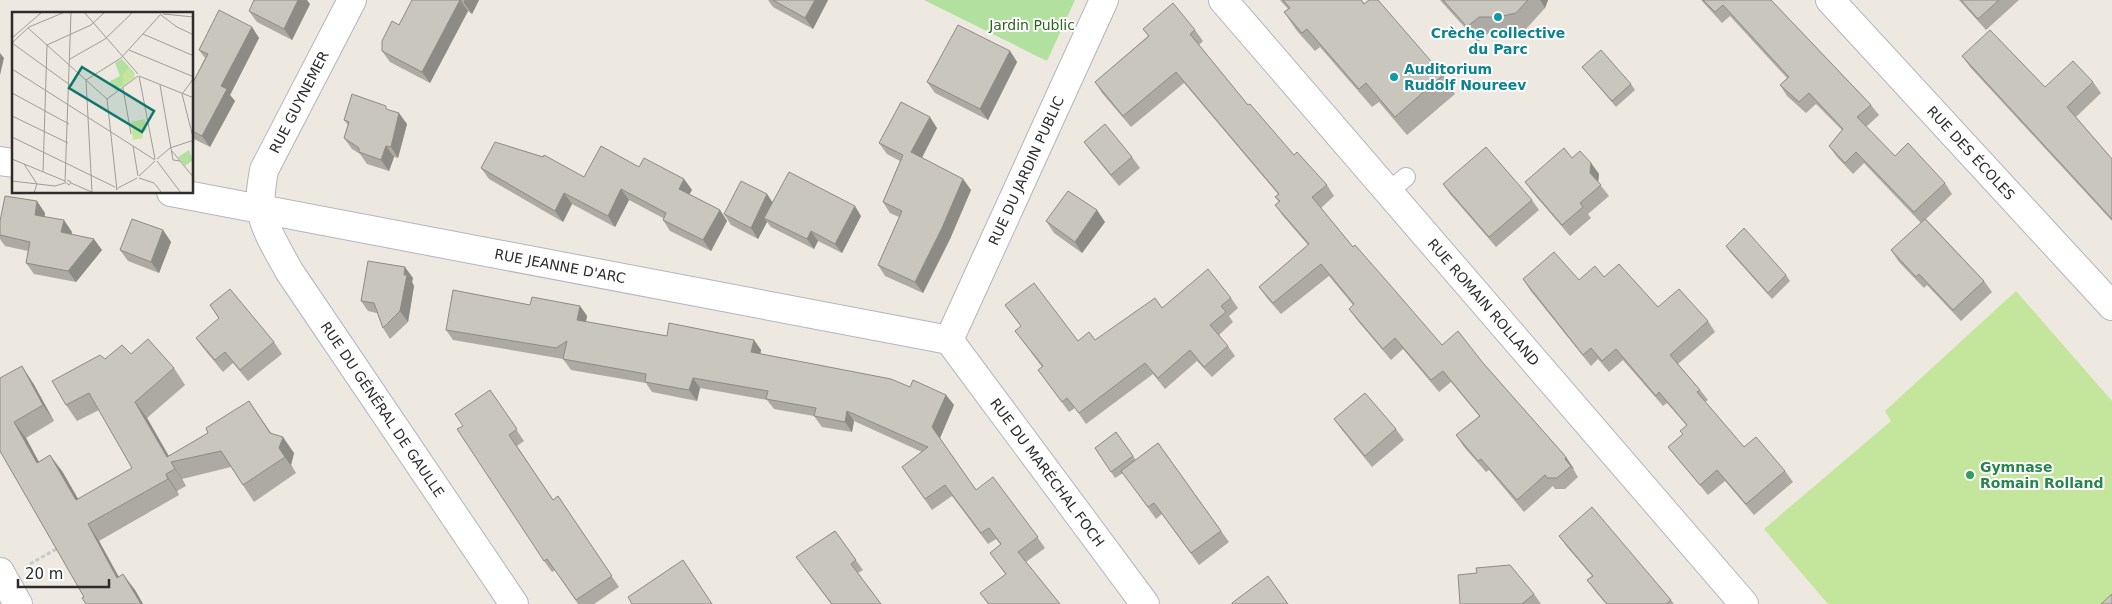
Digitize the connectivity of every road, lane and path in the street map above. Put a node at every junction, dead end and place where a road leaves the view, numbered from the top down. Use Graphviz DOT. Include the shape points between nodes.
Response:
graph roads {
  1 [pos="352,0"];
  2 [pos="1104,0"];
  3 [pos="1223,0"];
  4 [pos="1830,0"];
  5 [pos="182,194"];
  6 [pos="261,209"];
  7 [pos="2112,306"];
  8 [pos="949,340"];
  9 [pos="0,572"];
  10 [pos="18,604"];
  11 [pos="514,604"];
  12 [pos="1145,604"];
  13 [pos="1744,604"];
  1 -- 6 [label="street, RUE GUYNEMER" via="264,170"];
  2 -- 8 [label="street, RUE DU JARDIN PUBLIC"];
  3 -- 13 [label="street, RUE ROMAIN ROLLAND" via="1397,184"];
  4 -- 7 [label="street, RUE DES ÉCOLES"];
  5 -- 6 [label="street, RUE JEANNE D'ARC"];
  6 -- 8 [label="street, RUE JEANNE D'ARC"];
  6 -- 11 [label="street, RUE DU GÉNÉRAL DE GAULLE" via="273,242 290,270"];
  8 -- 12 [label="street, RUE DU MARÉCHAL FOCH"];
  9 -- 10 [label="street"];
}
